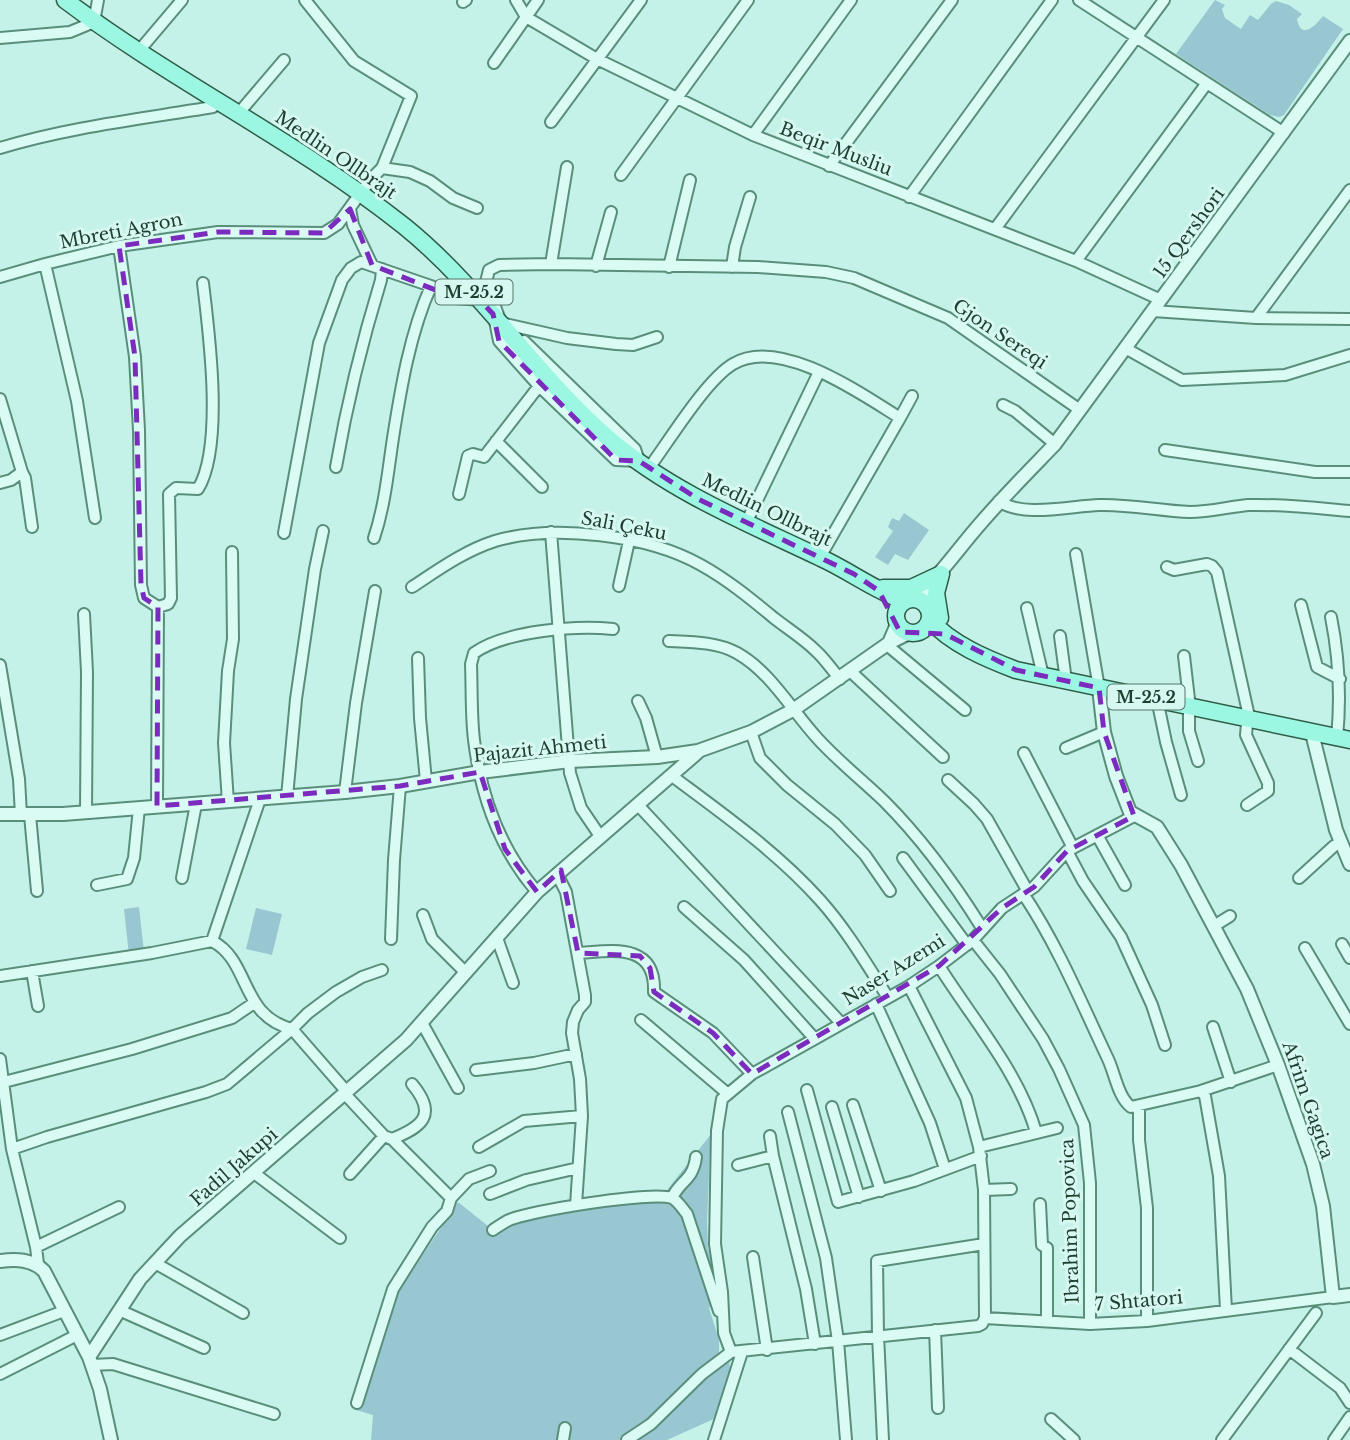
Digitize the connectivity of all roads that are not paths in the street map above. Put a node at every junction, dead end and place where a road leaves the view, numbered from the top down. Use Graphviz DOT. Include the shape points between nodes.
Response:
graph roads {
  1 [pos="65,0"];
  2 [pos="98,0"];
  3 [pos="182,0"];
  4 [pos="305,0"];
  5 [pos="516,0"];
  6 [pos="538,0"];
  7 [pos="641,0"];
  8 [pos="748,0"];
  9 [pos="851,0"];
  10 [pos="952,0"];
  11 [pos="1052,0"];
  12 [pos="1079,0"];
  13 [pos="1164,0"];
  14 [pos="526,17"];
  15 [pos="94,22"];
  16 [pos="0,38"];
  17 [pos="1137,38"];
  18 [pos="1350,41"];
  19 [pos="138,52"];
  20 [pos="597,59"];
  21 [pos="284,60"];
  22 [pos="494,62"];
  23 [pos="1207,83"];
  24 [pos="674,99"];
  25 [pos="216,101"];
  26 [pos="238,114"];
  27 [pos="551,122"];
  28 [pos="1284,133"];
  29 [pos="752,135"];
  30 [pos="0,148"];
  31 [pos="829,166"];
  32 [pos="567,167"];
  33 [pos="382,168"];
  34 [pos="621,175"];
  35 [pos="690,180"];
  36 [pos="1350,190"];
  37 [pos="361,193"];
  38 [pos="750,197"];
  39 [pos="909,197"];
  40 [pos="350,208"];
  41 [pos="477,208"];
  42 [pos="611,212"];
  43 [pos="995,229"];
  44 [pos="119,246"];
  45 [pos="1076,261"];
  46 [pos="45,264"];
  47 [pos="551,264"];
  48 [pos="596,266"];
  49 [pos="377,267"];
  50 [pos="668,267"];
  51 [pos="732,267"];
  52 [pos="0,277"];
  53 [pos="203,283"];
  54 [pos="431,286"];
  55 [pos="480,300"];
  56 [pos="1161,300"];
  57 [pos="1153,311"];
  58 [pos="1256,318"];
  59 [pos="1350,319"];
  60 [pos="500,321"];
  61 [pos="657,337"];
  62 [pos="1125,348"];
  63 [pos="1350,355"];
  64 [pos="819,372"];
  65 [pos="539,386"];
  66 [pos="912,396"];
  67 [pos="0,399"];
  68 [pos="1003,405"];
  69 [pos="1080,410"];
  70 [pos="900,418"];
  71 [pos="496,441"];
  72 [pos="1055,444"];
  73 [pos="1165,450"];
  74 [pos="644,465"];
  75 [pos="336,467"];
  76 [pos="22,472"];
  77 [pos="1350,472"];
  78 [pos="0,484"];
  79 [pos="542,487"];
  80 [pos="459,494"];
  81 [pos="999,501"];
  82 [pos="1350,511"];
  83 [pos="95,518"];
  84 [pos="746,523"];
  85 [pos="32,527"];
  86 [pos="323,531"];
  87 [pos="551,532"];
  88 [pos="284,533"];
  89 [pos="374,538"];
  90 [pos="629,541"];
  91 [pos="232,552"];
  92 [pos="1076,554"];
  93 [pos="820,557"];
  94 [pos="1167,567"];
  95 [pos="939,576"];
  96 [pos="619,586"];
  97 [pos="412,587"];
  98 [pos="876,589"];
  99 [pos="375,591"];
  100 [pos="1301,605"];
  101 [pos="158,607"];
  102 [pos="1027,608"];
  103 [pos="84,614"];
  104 [pos="913,616"];
  105 [pos="1331,617"];
  106 [pos="612,629"];
  107 [pos="557,631"];
  108 [pos="947,635"];
  109 [pos="1060,636"];
  110 [pos="670,641"];
  111 [pos="888,644"];
  112 [pos="1184,656"];
  113 [pos="418,658"];
  114 [pos="0,665"];
  115 [pos="845,675"];
  116 [pos="1043,676"];
  117 [pos="1340,679"];
  118 [pos="1066,681"];
  119 [pos="1099,688"];
  120 [pos="1157,699"];
  121 [pos="638,701"];
  122 [pos="1189,705"];
  123 [pos="793,710"];
  124 [pos="965,710"];
  125 [pos="1247,719"];
  126 [pos="751,732"];
  127 [pos="1104,732"];
  128 [pos="1312,733"];
  129 [pos="1344,739"];
  130 [pos="1066,748"];
  131 [pos="698,751"];
  132 [pos="1024,753"];
  133 [pos="657,757"];
  134 [pos="943,757"];
  135 [pos="570,761"];
  136 [pos="1198,761"];
  137 [pos="480,772"];
  138 [pos="672,776"];
  139 [pos="948,780"];
  140 [pos="426,781"];
  141 [pos="400,786"];
  142 [pos="345,792"];
  143 [pos="1181,795"];
  144 [pos="287,797"];
  145 [pos="260,799"];
  146 [pos="228,802"];
  147 [pos="196,804"];
  148 [pos="1247,805"];
  149 [pos="157,806"];
  150 [pos="638,806"];
  151 [pos="139,808"];
  152 [pos="86,812"];
  153 [pos="0,814"];
  154 [pos="26,815"];
  155 [pos="1134,816"];
  156 [pos="1097,835"];
  157 [pos="600,836"];
  158 [pos="1340,843"];
  159 [pos="1070,849"];
  160 [pos="903,858"];
  161 [pos="1350,864"];
  162 [pos="557,874"];
  163 [pos="182,878"];
  164 [pos="1299,878"];
  165 [pos="97,885"];
  166 [pos="1125,885"];
  167 [pos="37,891"];
  168 [pos="890,891"];
  169 [pos="537,892"];
  170 [pos="1026,892"];
  171 [pos="684,907"];
  172 [pos="423,915"];
  173 [pos="1230,916"];
  174 [pos="1214,926"];
  175 [pos="982,928"];
  176 [pos="497,938"];
  177 [pos="391,939"];
  178 [pos="212,941"];
  179 [pos="970,943"];
  180 [pos="1342,944"];
  181 [pos="1305,948"];
  182 [pos="578,953"];
  183 [pos="1350,958"];
  184 [pos="939,966"];
  185 [pos="382,970"];
  186 [pos="32,971"];
  187 [pos="466,973"];
  188 [pos="0,976"];
  189 [pos="513,983"];
  190 [pos="909,986"];
  191 [pos="887,996"];
  192 [pos="254,1003"];
  193 [pos="876,1004"];
  194 [pos="38,1006"];
  195 [pos="641,1020"];
  196 [pos="422,1023"];
  197 [pos="842,1023"];
  198 [pos="1350,1024"];
  199 [pos="1213,1027"];
  200 [pos="292,1030"];
  201 [pos="814,1038"];
  202 [pos="1165,1045"];
  203 [pos="576,1054"];
  204 [pos="0,1059"];
  205 [pos="1278,1065"];
  206 [pos="476,1070"];
  207 [pos="752,1074"];
  208 [pos="4,1082"];
  209 [pos="1231,1082"];
  210 [pos="412,1084"];
  211 [pos="457,1088"];
  212 [pos="807,1090"];
  213 [pos="1202,1091"];
  214 [pos="345,1092"];
  215 [pos="728,1094"];
  216 [pos="853,1105"];
  217 [pos="832,1107"];
  218 [pos="1139,1107"];
  219 [pos="788,1112"];
  220 [pos="582,1116"];
  221 [pos="1057,1128"];
  222 [pos="1036,1132"];
  223 [pos="770,1136"];
  224 [pos="388,1138"];
  225 [pos="479,1147"];
  226 [pos="12,1149"];
  227 [pos="980,1151"];
  228 [pos="773,1156"];
  229 [pos="696,1157"];
  230 [pos="738,1165"];
  231 [pos="578,1168"];
  232 [pos="945,1169"];
  233 [pos="490,1171"];
  234 [pos="254,1173"];
  235 [pos="350,1174"];
  236 [pos="1011,1189"];
  237 [pos="984,1190"];
  238 [pos="881,1191"];
  239 [pos="490,1194"];
  240 [pos="859,1196"];
  241 [pos="451,1198"];
  242 [pos="672,1198"];
  243 [pos="1040,1204"];
  244 [pos="576,1205"];
  245 [pos="119,1207"];
  246 [pos="493,1230"];
  247 [pos="340,1238"];
  248 [pos="984,1244"];
  249 [pos="36,1247"];
  250 [pos="753,1257"];
  251 [pos="0,1261"];
  252 [pos="155,1263"];
  253 [pos="38,1264"];
  254 [pos="1350,1295"];
  255 [pos="1334,1297"];
  256 [pos="119,1310"];
  257 [pos="1226,1310"];
  258 [pos="64,1311"];
  259 [pos="243,1313"];
  260 [pos="1316,1313"];
  261 [pos="722,1315"];
  262 [pos="985,1318"];
  263 [pos="1046,1320"];
  264 [pos="1147,1321"];
  265 [pos="1090,1324"];
  266 [pos="935,1330"];
  267 [pos="0,1335"];
  268 [pos="77,1335"];
  269 [pos="878,1335"];
  270 [pos="838,1341"];
  271 [pos="815,1344"];
  272 [pos="204,1348"];
  273 [pos="767,1349"];
  274 [pos="1289,1349"];
  275 [pos="736,1352"];
  276 [pos="91,1361"];
  277 [pos="0,1374"];
  278 [pos="1350,1402"];
  279 [pos="357,1403"];
  280 [pos="938,1408"];
  281 [pos="274,1414"];
  282 [pos="1350,1417"];
  283 [pos="1051,1419"];
  284 [pos="111,1440"];
  285 [pos="627,1440"];
  286 [pos="714,1440"];
  287 [pos="846,1440"];
  288 [pos="883,1440"];
  289 [pos="1074,1440"];
  290 [pos="1222,1440"];
  291 [pos="1334,1440"];
  1 -- 15 [label="main road, Medlin Ollbrajt / M-25.2"];
  2 -- 15 [label="street"];
  3 -- 19 [label="street"];
  4 -- 33 [label="street, Mbreti Agron" via="354,61 411,96"];
  5 -- 14 [label="street, Beqir Musliu"];
  6 -- 14 [label="street"];
  7 -- 20 [label="street"];
  8 -- 24 [label="street"];
  9 -- 29 [label="street"];
  10 -- 31 [label="street"];
  11 -- 39 [label="street"];
  12 -- 17 [label="street"];
  13 -- 17 [label="street"];
  14 -- 20 [label="street, Beqir Musliu"];
  14 -- 22 [label="street"];
  15 -- 16 [label="street" via="70,32"];
  15 -- 19 [label="main road, Medlin Ollbrajt / M-25.2"];
  17 -- 23 [label="street"];
  17 -- 43 [label="street"];
  18 -- 28 [label="street, 15 Qershori"];
  19 -- 25 [label="main road, Medlin Ollbrajt / M-25.2"];
  20 -- 24 [label="street, Beqir Musliu"];
  20 -- 27 [label="street"];
  21 -- 26 [label="street"];
  23 -- 28 [label="street"];
  23 -- 45 [label="street"];
  24 -- 29 [label="street, Beqir Musliu"];
  24 -- 34 [label="street"];
  25 -- 26 [label="main road, Medlin Ollbrajt / M-25.2"];
  25 -- 30 [label="street" via="213,107 36,137"];
  26 -- 37 [label="main road, Medlin Ollbrajt / M-25.2"];
  28 -- 56 [label="street, 15 Qershori"];
  29 -- 31 [label="street, Beqir Musliu"];
  31 -- 39 [label="street, Beqir Musliu"];
  32 -- 47 [label="street"];
  33 -- 37 [label="street, Mbreti Agron"];
  33 -- 41 [label="street" via="410,172"];
  35 -- 50 [label="street"];
  36 -- 58 [label="street"];
  37 -- 40 [label="street, Mbreti Agron"];
  37 -- 55 [label="main road, Medlin Ollbrajt / M-25.2" via="430,248"];
  38 -- 51 [label="street"];
  39 -- 43 [label="street, Beqir Musliu"];
  40 -- 44 [label="street, Mbreti Agron" via="324,233 218,232"];
  40 -- 49 [label="street" via="353,225"];
  42 -- 48 [label="street"];
  43 -- 45 [label="street, Beqir Musliu"];
  44 -- 46 [label="street, Mbreti Agron"];
  44 -- 101 [label="street" via="135,357 141,585 144,598"];
  45 -- 56 [label="street, Beqir Musliu"];
  46 -- 52 [label="street"];
  46 -- 83 [label="street, Mbreti Agron" via="77,401"];
  47 -- 48 [label="street, Gjon Sereqi"];
  47 -- 60 [label="street, Gjon Sereqi" via="499,265 489,270 486,282"];
  48 -- 50 [label="street, Gjon Sereqi"];
  49 -- 54 [label="street"];
  49 -- 75 [label="street" via="381,280 346,405"];
  49 -- 88 [label="street" via="361,262 351,268 325,323"];
  50 -- 51 [label="street, Gjon Sereqi"];
  51 -- 69 [label="street, Gjon Sereqi" via="826,272 898,295 948,318"];
  53 -- 101 [label="street" via="213,424 205,477 198,489 176,488 169,494 171,598"];
  54 -- 55 [label="street" via="456,298"];
  54 -- 89 [label="street" via="415,330"];
  55 -- 60 [label="main road, Medlin Ollbrajt / M-25.2"];
  56 -- 57 [label="street, 15 Qershori"];
  57 -- 58 [label="street"];
  57 -- 62 [label="street, 15 Qershori"];
  58 -- 59 [label="street"];
  60 -- 61 [label="street" via="567,338 616,344 634,345"];
  60 -- 65 [label="street, Medlin Ollbrajt" via="499,341"];
  60 -- 74 [label="main road, Medlin Ollbrajt / M-25.2" via="558,388 609,439"];
  62 -- 63 [label="street" via="1182,380 1285,375"];
  62 -- 69 [label="street, 15 Qershori"];
  64 -- 70 [label="street"];
  64 -- 74 [label="street" via="769,356 749,356 732,364 713,380"];
  64 -- 84 [label="street"];
  65 -- 71 [label="street"];
  65 -- 74 [label="street, Medlin Ollbrajt" via="616,460"];
  66 -- 70 [label="street"];
  67 -- 76 [label="street"];
  68 -- 72 [label="street"];
  69 -- 72 [label="street, 15 Qershori"];
  70 -- 93 [label="street"];
  71 -- 79 [label="street"];
  71 -- 80 [label="street" via="484,457 468,456"];
  72 -- 81 [label="street, 15 Qershori"];
  73 -- 77 [label="street" via="1315,472"];
  74 -- 84 [label="main road, Medlin Ollbrajt / M-25.2"];
  76 -- 78 [label="street"];
  76 -- 85 [label="street"];
  81 -- 82 [label="street" via="1009,508 1100,505 1203,512 1287,505"];
  81 -- 95 [label="street, 15 Qershori"];
  84 -- 93 [label="main road, Medlin Ollbrajt / M-25.2"];
  86 -- 144 [label="street" via="296,699"];
  87 -- 90 [label="street, Sali Çeku"];
  87 -- 97 [label="street, Sali Çeku" via="492,542"];
  87 -- 107 [label="street"];
  90 -- 96 [label="street"];
  90 -- 115 [label="street, Sali Çeku" via="700,564 748,596"];
  91 -- 146 [label="street" via="233,639 224,743"];
  92 -- 119 [label="street"];
  93 -- 98 [label="main road, Medlin Ollbrajt / M-25.2"];
  94 -- 125 [label="street" via="1207,565 1217,572"];
  95 -- 98 [label="main road" via="911,588"];
  95 -- 104 [label="street, 15 Qershori"];
  95 -- 108 [label="main road" via="937,608"];
  98 -- 104 [label="main road, Medlin Ollbrajt / M-25.2"];
  99 -- 142 [label="street"];
  100 -- 117 [label="street" via="1317,667"];
  101 -- 149 [label="street"];
  102 -- 116 [label="street"];
  103 -- 152 [label="street"];
  104 -- 108 [label="main road, M-25.2"];
  104 -- 111 [label="street"];
  105 -- 117 [label="street"];
  106 -- 107 [label="street"];
  107 -- 135 [label="street"];
  107 -- 137 [label="street" via="504,640 474,653 474,738"];
  108 -- 116 [label="main road, M-25.2" via="993,662"];
  109 -- 118 [label="street"];
  110 -- 123 [label="street" via="736,652 753,664"];
  111 -- 115 [label="street, Pajazit Ahmeti"];
  111 -- 124 [label="street"];
  112 -- 122 [label="street"];
  113 -- 140 [label="street"];
  114 -- 154 [label="street"];
  115 -- 123 [label="street, Pajazit Ahmeti"];
  115 -- 134 [label="street, Sali Çeku"];
  116 -- 118 [label="main road, M-25.2"];
  117 -- 129 [label="street"];
  118 -- 119 [label="main road, M-25.2"];
  119 -- 120 [label="main road, M-25.2"];
  119 -- 127 [label="street"];
  120 -- 122 [label="main road, M-25.2"];
  120 -- 143 [label="street"];
  121 -- 133 [label="street"];
  122 -- 125 [label="main road, M-25.2"];
  122 -- 136 [label="street" via="1189,731"];
  123 -- 126 [label="street, Pajazit Ahmeti"];
  123 -- 175 [label="street" via="916,837"];
  125 -- 128 [label="main road, M-25.2"];
  125 -- 148 [label="street" via="1246,735 1268,792"];
  126 -- 131 [label="street, Pajazit Ahmeti"];
  126 -- 168 [label="street" via="760,758 835,824 865,855"];
  127 -- 130 [label="street"];
  127 -- 155 [label="street"];
  128 -- 129 [label="main road, M-25.2"];
  128 -- 158 [label="street"];
  131 -- 133 [label="street, Pajazit Ahmeti"];
  131 -- 138 [label="street, Fadil Jakupi"];
  132 -- 159 [label="street"];
  133 -- 135 [label="street, Pajazit Ahmeti"];
  135 -- 137 [label="street, Pajazit Ahmeti"];
  135 -- 157 [label="street" via="581,808"];
  137 -- 140 [label="street, Pajazit Ahmeti"];
  137 -- 169 [label="street" via="505,849"];
  138 -- 150 [label="street, Fadil Jakupi"];
  138 -- 191 [label="street" via="759,842 819,899"];
  139 -- 170 [label="street" via="987,819"];
  140 -- 141 [label="street, Pajazit Ahmeti"];
  141 -- 142 [label="street, Pajazit Ahmeti"];
  141 -- 177 [label="street"];
  142 -- 144 [label="street, Pajazit Ahmeti"];
  144 -- 145 [label="street, Pajazit Ahmeti"];
  145 -- 146 [label="street, Pajazit Ahmeti"];
  145 -- 178 [label="street"];
  146 -- 147 [label="street, Pajazit Ahmeti"];
  147 -- 149 [label="street, Pajazit Ahmeti"];
  147 -- 163 [label="street"];
  149 -- 151 [label="street, Pajazit Ahmeti"];
  150 -- 157 [label="street, Fadil Jakupi"];
  150 -- 197 [label="street"];
  151 -- 152 [label="street, Pajazit Ahmeti"];
  151 -- 165 [label="street" via="127,879"];
  152 -- 154 [label="street, Pajazit Ahmeti"];
  153 -- 154 [label="street, Pajazit Ahmeti"];
  154 -- 167 [label="street"];
  155 -- 156 [label="street, Naser Azemi"];
  155 -- 174 [label="street, Afrim Gagica" via="1157,827"];
  156 -- 159 [label="street, Naser Azemi"];
  156 -- 166 [label="street"];
  157 -- 162 [label="street, Fadil Jakupi"];
  158 -- 161 [label="street"];
  158 -- 164 [label="street"];
  159 -- 170 [label="street, Naser Azemi"];
  159 -- 202 [label="street" via="1083,881 1121,937"];
  160 -- 179 [label="street, Ibrahim Popovica"];
  162 -- 169 [label="street, Fadil Jakupi"];
  162 -- 182 [label="street" via="566,892"];
  169 -- 176 [label="street, Fadil Jakupi"];
  170 -- 175 [label="street, Naser Azemi"];
  170 -- 218 [label="street" via="1114,1071 1124,1102"];
  171 -- 201 [label="street" via="744,960"];
  172 -- 187 [label="street" via="432,939"];
  173 -- 174 [label="street"];
  174 -- 205 [label="street, Afrim Gagica" via="1247,989"];
  175 -- 179 [label="street, Naser Azemi"];
  176 -- 187 [label="street, Fadil Jakupi"];
  176 -- 189 [label="street"];
  178 -- 186 [label="street"];
  178 -- 192 [label="street" via="228,951"];
  179 -- 184 [label="street, Naser Azemi"];
  179 -- 265 [label="street, Ibrahim Popovica" via="1000,974 1043,1039 1084,1125 1090,1183"];
  180 -- 183 [label="street"];
  181 -- 198 [label="street"];
  182 -- 203 [label="street" via="585,995 573,1022"];
  182 -- 207 [label="street" via="615,951 640,956 650,968 657,996 713,1033"];
  184 -- 190 [label="street, Naser Azemi"];
  184 -- 222 [label="street" via="1023,1095"];
  185 -- 200 [label="street" via="336,992"];
  186 -- 188 [label="street"];
  186 -- 194 [label="street"];
  187 -- 196 [label="street, Fadil Jakupi"];
  190 -- 191 [label="street, Naser Azemi"];
  190 -- 227 [label="street" via="966,1098"];
  191 -- 193 [label="street, Naser Azemi"];
  192 -- 200 [label="street" via="280,1026"];
  192 -- 208 [label="street" via="232,1018"];
  193 -- 197 [label="street, Naser Azemi"];
  193 -- 232 [label="street" via="930,1123"];
  195 -- 215 [label="street"];
  196 -- 211 [label="street"];
  196 -- 214 [label="street, Fadil Jakupi"];
  197 -- 201 [label="street, Naser Azemi"];
  199 -- 209 [label="street"];
  200 -- 214 [label="street"];
  200 -- 226 [label="street" via="227,1084"];
  201 -- 207 [label="street, Naser Azemi"];
  203 -- 206 [label="street"];
  203 -- 220 [label="street"];
  204 -- 208 [label="street"];
  205 -- 209 [label="street"];
  205 -- 255 [label="street, Afrim Gagica" via="1313,1164"];
  207 -- 215 [label="street, Naser Azemi"];
  208 -- 226 [label="street"];
  209 -- 213 [label="street"];
  210 -- 224 [label="street" via="421,1095 425,1116 412,1131"];
  212 -- 240 [label="street" via="838,1202"];
  213 -- 218 [label="street"];
  213 -- 257 [label="street" via="1219,1176"];
  214 -- 224 [label="street"];
  214 -- 234 [label="street, Fadil Jakupi"];
  215 -- 261 [label="street" via="722,1099 717,1131 714,1214"];
  216 -- 238 [label="street"];
  217 -- 240 [label="street"];
  218 -- 264 [label="street" via="1147,1208"];
  219 -- 270 [label="street" via="826,1258"];
  220 -- 225 [label="street" via="524,1121"];
  220 -- 231 [label="street"];
  221 -- 222 [label="street"];
  222 -- 227 [label="street"];
  223 -- 228 [label="street"];
  224 -- 235 [label="street"];
  224 -- 241 [label="street"];
  226 -- 249 [label="street"];
  227 -- 232 [label="street"];
  227 -- 237 [label="street"];
  228 -- 230 [label="street"];
  228 -- 271 [label="street"];
  229 -- 242 [label="street" via="695,1170"];
  231 -- 239 [label="street"];
  231 -- 244 [label="street"];
  232 -- 238 [label="street"];
  233 -- 241 [label="street" via="469,1180"];
  234 -- 247 [label="street"];
  234 -- 252 [label="street, Fadil Jakupi"];
  236 -- 237 [label="street"];
  237 -- 248 [label="street"];
  238 -- 240 [label="street"];
  241 -- 279 [label="street" via="447,1211 393,1289"];
  242 -- 244 [label="street"];
  242 -- 261 [label="street" via="687,1213"];
  243 -- 263 [label="street" via="1042,1245 1047,1248"];
  244 -- 246 [label="street" via="507,1221"];
  245 -- 249 [label="street"];
  248 -- 262 [label="street"];
  248 -- 269 [label="street" via="877,1261"];
  249 -- 253 [label="street"];
  250 -- 273 [label="street"];
  251 -- 253 [label="street"];
  252 -- 256 [label="street, Fadil Jakupi"];
  252 -- 259 [label="street"];
  253 -- 258 [label="street"];
  254 -- 255 [label="street, 7 Shtatori"];
  255 -- 257 [label="street, 7 Shtatori"];
  256 -- 272 [label="street"];
  256 -- 276 [label="street, Fadil Jakupi"];
  257 -- 264 [label="street, 7 Shtatori"];
  258 -- 267 [label="street"];
  258 -- 268 [label="street"];
  260 -- 274 [label="street"];
  261 -- 275 [label="street" via="724,1333"];
  262 -- 263 [label="street, 7 Shtatori"];
  262 -- 266 [label="street, 7 Shtatori" via="978,1326"];
  263 -- 265 [label="street, 7 Shtatori"];
  264 -- 265 [label="street, 7 Shtatori"];
  266 -- 269 [label="street, 7 Shtatori"];
  266 -- 280 [label="street"];
  268 -- 276 [label="street"];
  268 -- 277 [label="street"];
  269 -- 270 [label="street, 7 Shtatori"];
  269 -- 288 [label="street"];
  270 -- 271 [label="street, 7 Shtatori"];
  270 -- 287 [label="street"];
  271 -- 273 [label="street, 7 Shtatori"];
  273 -- 275 [label="street, 7 Shtatori"];
  274 -- 278 [label="street" via="1340,1388"];
  274 -- 290 [label="street"];
  275 -- 285 [label="street" via="702,1374 651,1424"];
  275 -- 286 [label="street"];
  276 -- 281 [label="street"];
  276 -- 284 [label="street"];
  282 -- 291 [label="street"];
  283 -- 289 [label="street"];
}
